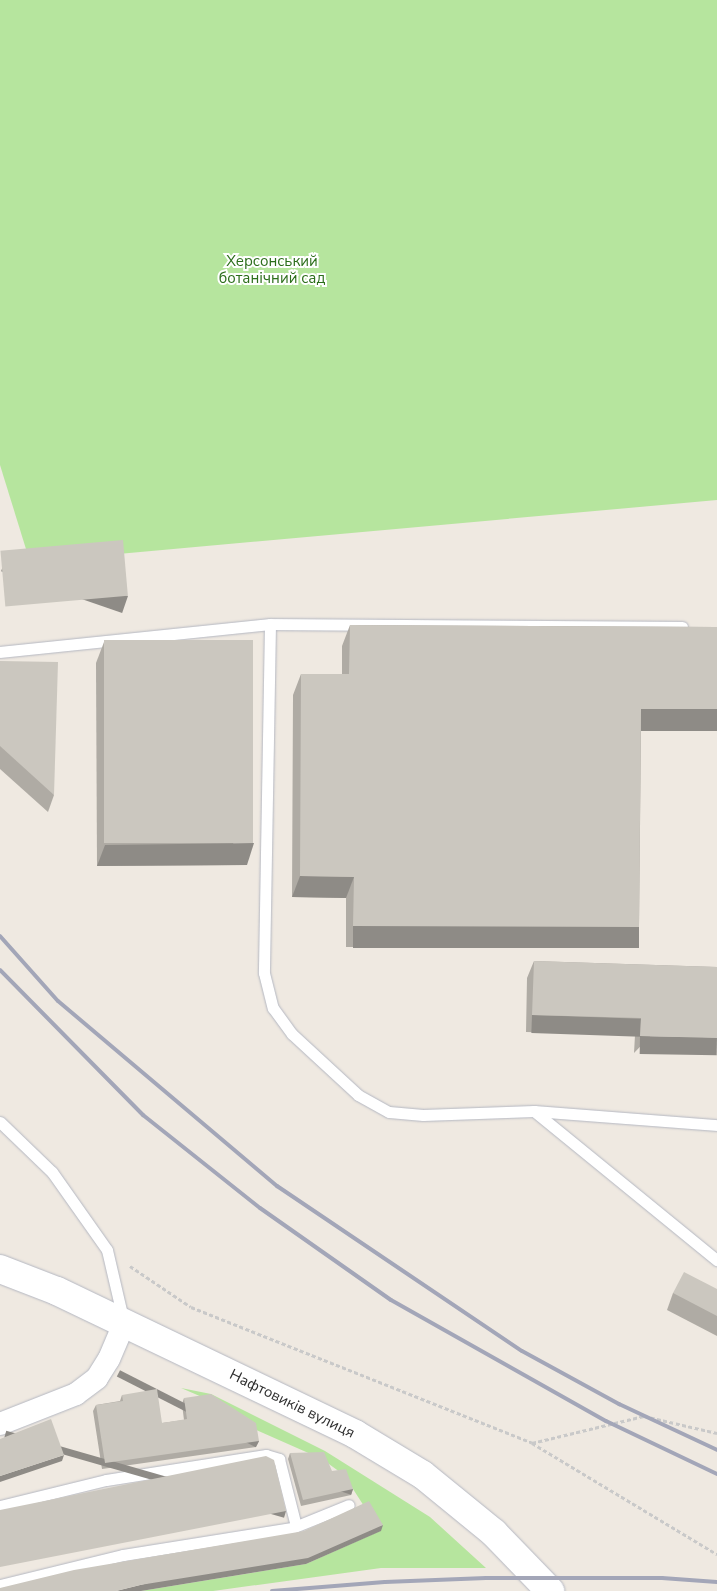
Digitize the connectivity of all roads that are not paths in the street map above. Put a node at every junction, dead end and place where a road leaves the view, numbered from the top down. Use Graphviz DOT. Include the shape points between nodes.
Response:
graph roads {
  1 [pos="270,624"];
  2 [pos="697,627"];
  3 [pos="0,652"];
  4 [pos="534,1111"];
  5 [pos="0,1122"];
  6 [pos="717,1125"];
  7 [pos="717,1260"];
  8 [pos="0,1269"];
  9 [pos="124,1323"];
  10 [pos="0,1424"];
  11 [pos="349,1504"];
  12 [pos="0,1506"];
  13 [pos="296,1526"];
  14 [pos="0,1586"];
  15 [pos="550,1591"];
  1 -- 2 [label="lane"];
  1 -- 3 [label="lane"];
  1 -- 4 [label="lane" via="264,973 272,1008 292,1034 358,1095 389,1112 423,1115"];
  4 -- 6 [label="lane"];
  4 -- 7 [label="lane"];
  5 -- 9 [label="lane" via="52,1172 107,1250"];
  8 -- 9 [label="street, Нафтовиків вулиця" via="57,1291"];
  9 -- 10 [label="street" via="97,1378 76,1394"];
  9 -- 15 [label="street, Нафтовиків вулиця" via="355,1434 423,1476 494,1533"];
  11 -- 13 [label="lane"];
  12 -- 13 [label="lane" via="106,1480 266,1456 279,1459"];
  13 -- 14 [label="lane" via="123,1555"];
}
